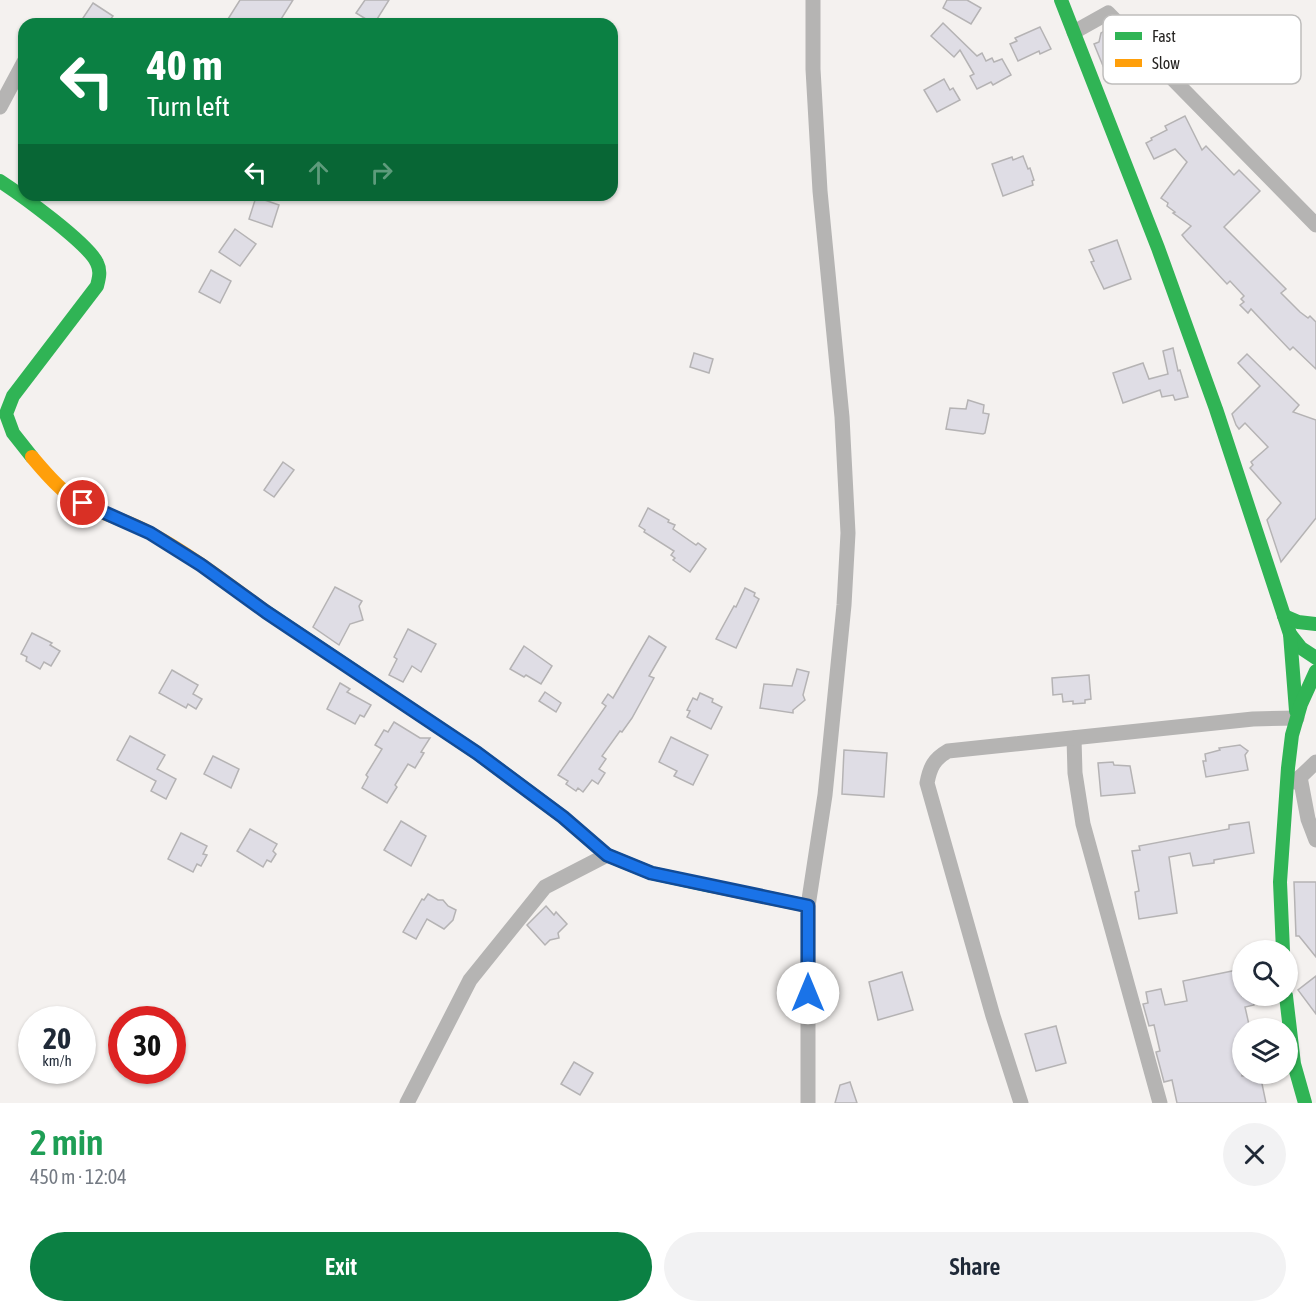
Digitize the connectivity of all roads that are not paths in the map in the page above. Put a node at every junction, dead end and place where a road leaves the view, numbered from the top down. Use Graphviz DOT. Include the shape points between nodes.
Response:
graph roads {
  1 [pos="813,0"];
  2 [pos="1061,0"];
  3 [pos="1103,16"];
  4 [pos="1074,32"];
  5 [pos="18,74"];
  6 [pos="1178,84"];
  7 [pos="0,107"];
  8 [pos="0,181"];
  9 [pos="18,193"];
  10 [pos="29,201"];
  11 [pos="1316,225"];
  12 [pos="1287,624"];
  13 [pos="1316,624"];
  14 [pos="1316,642"];
  15 [pos="1316,658"];
  16 [pos="1316,671"];
  17 [pos="1297,718"];
  18 [pos="1074,738"];
  19 [pos="1316,762"];
  20 [pos="1300,777"];
  21 [pos="1286,790"];
  22 [pos="1316,840"];
  23 [pos="607,855"];
  24 [pos="808,906"];
  25 [pos="1283,940"];
  26 [pos="1287,1006"];
  27 [pos="407,1103"];
  28 [pos="808,1103"];
  29 [pos="1021,1103"];
  30 [pos="1160,1103"];
  31 [pos="1305,1103"];
  1 -- 24 [label="street" via="820,191 842,417 848,533 825,795"];
  2 -- 4 [label="street"];
  3 -- 4 [label="street"];
  4 -- 12 [label="street" via="1193,345"];
  5 -- 7 [label="street"];
  6 -- 11 [label="street"];
  8 -- 9 [label="street"];
  10 -- 23 [label="street" via="89,251 100,267 97,286 8,407 8,423 13,433 47,475 83,503 150,533 201,565 477,753"];
  12 -- 13 [label="street"];
  12 -- 14 [label="street"];
  12 -- 15 [label="street" via="1301,648"];
  12 -- 17 [label="street"];
  16 -- 17 [label="street"];
  17 -- 18 [label="street"];
  17 -- 21 [label="street"];
  18 -- 29 [label="street" via="948,751 938,756 929,769 927,783"];
  18 -- 30 [label="street" via="1083,824"];
  19 -- 20 [label="street"];
  20 -- 21 [label="street"];
  20 -- 22 [label="street"];
  21 -- 25 [label="street" via="1280,882"];
  23 -- 24 [label="street" via="651,873"];
  23 -- 27 [label="street" via="545,886 470,980"];
  24 -- 28 [label="street"];
  26 -- 31 [label="street" via="1294,1064"];
}
